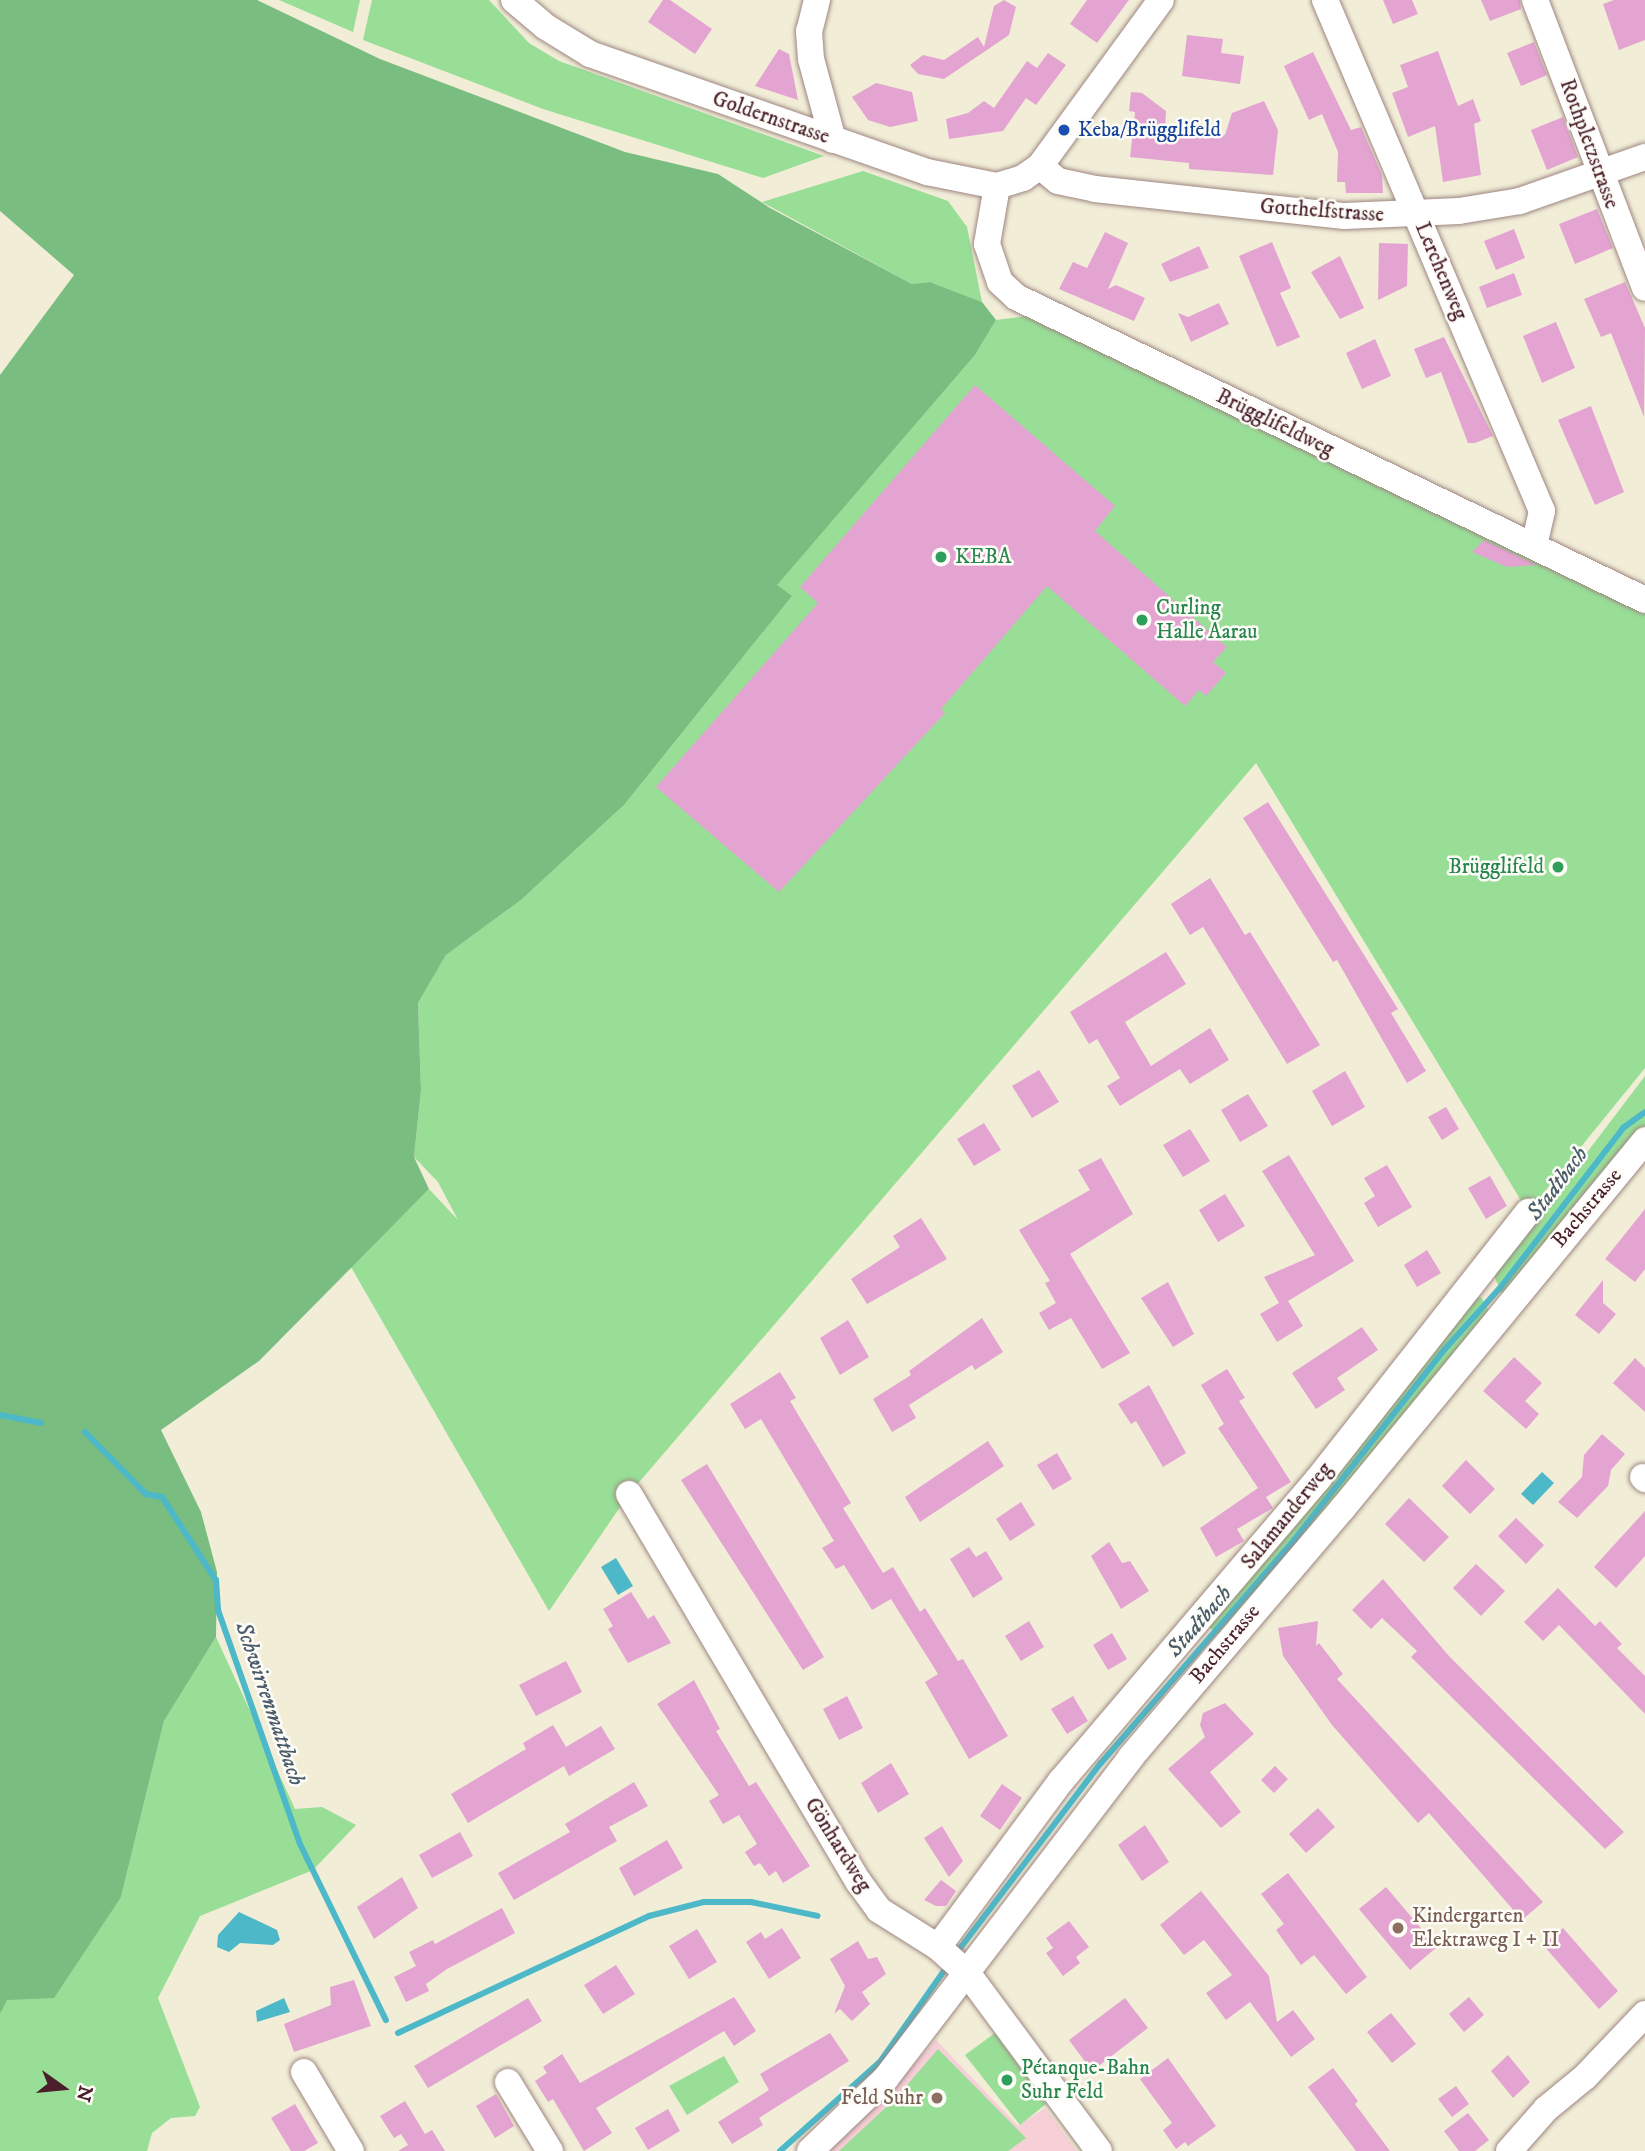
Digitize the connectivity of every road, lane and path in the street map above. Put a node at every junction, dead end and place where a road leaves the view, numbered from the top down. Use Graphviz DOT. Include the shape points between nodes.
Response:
graph roads {
  1 [pos="514,0"];
  2 [pos="817,0"];
  3 [pos="1161,0"];
  4 [pos="1325,0"];
  5 [pos="1535,0"];
  6 [pos="833,140"];
  7 [pos="1645,156"];
  8 [pos="1040,166"];
  9 [pos="1598,174"];
  10 [pos="996,186"];
  11 [pos="1417,215"];
  12 [pos="1645,288"];
  13 [pos="1534,545"];
  14 [pos="1645,600"];
  15 [pos="1645,1140"];
  16 [pos="1528,1212"];
  17 [pos="629,1494"];
  18 [pos="938,1947"];
  19 [pos="968,1973"];
  20 [pos="1645,2014"];
  21 [pos="304,2072"];
  22 [pos="508,2082"];
  23 [pos="351,2151"];
  24 [pos="550,2151"];
  25 [pos="810,2151"];
  26 [pos="1099,2151"];
  27 [pos="1509,2151"];
  1 -- 6 [label="street, Goldernstrasse" via="590,54"];
  2 -- 6 [label="street" via="810,31 811,59"];
  3 -- 8 [label="street"];
  4 -- 11 [label="street, Lerchenweg"];
  5 -- 9 [label="street, Rothpletzstrasse"];
  6 -- 10 [label="street, Goldernstrasse" via="927,172"];
  7 -- 9 [label="street, Gotthelfstrasse"];
  8 -- 10 [label="street" via="1023,178"];
  8 -- 11 [label="street, Gotthelfstrasse" via="1058,181 1095,189 1345,216"];
  9 -- 11 [label="street, Gotthelfstrasse" via="1520,201"];
  9 -- 12 [label="street, Rothpletzstrasse"];
  10 -- 13 [label="street, Brügglifeldweg" via="987,244 1000,282 1016,297"];
  11 -- 13 [label="street, Lerchenweg" via="1542,511"];
  13 -- 14 [label="street, Brügglifeldweg"];
  15 -- 19 [label="street, Bachstrasse" via="1343,1508 1175,1703"];
  16 -- 18 [label="street, Salamanderweg" via="1318,1479 1061,1781"];
  17 -- 18 [label="street, Gönhardweg" via="858,1881 879,1910"];
  18 -- 19 [label="street, Gönhardweg"];
  19 -- 25 [label="street, Bachstrasse" via="886,2078"];
  19 -- 26 [label="street, Gönhardweg"];
  20 -- 27 [label="street"];
  21 -- 23 [label="street"];
  22 -- 24 [label="street"];
}
